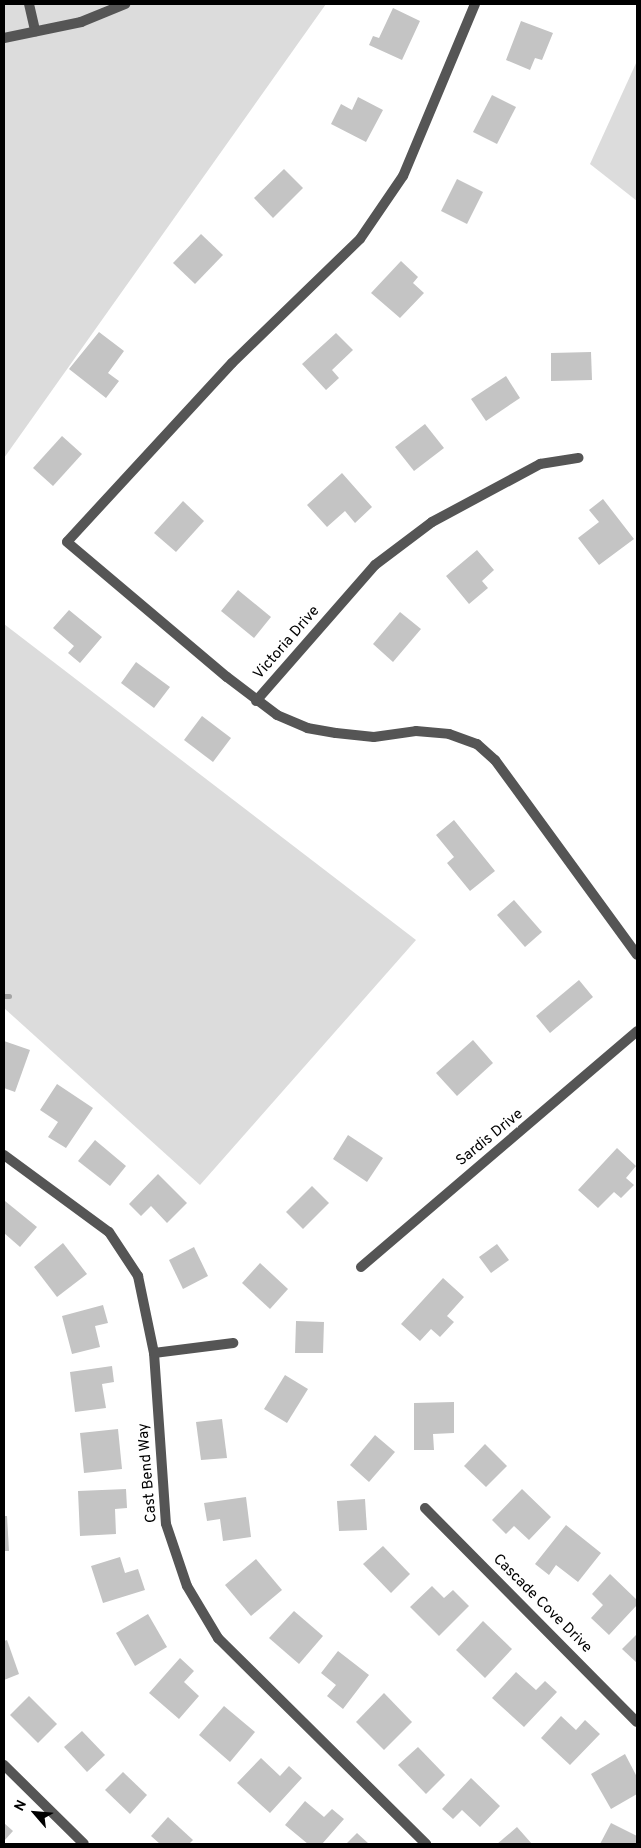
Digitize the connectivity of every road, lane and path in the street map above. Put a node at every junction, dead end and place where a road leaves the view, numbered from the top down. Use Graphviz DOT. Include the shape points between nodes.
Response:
graph roads {
  1 [pos="28,4"];
  2 [pos="125,4"];
  3 [pos="475,4"];
  4 [pos="35,31"];
  5 [pos="4,38"];
  6 [pos="579,458"];
  7 [pos="256,701"];
  8 [pos="637,955"];
  9 [pos="637,1031"];
  10 [pos="4,1155"];
  11 [pos="361,1267"];
  12 [pos="233,1343"];
  13 [pos="154,1353"];
  14 [pos="426,1508"];
  15 [pos="637,1722"];
  16 [pos="4,1765"];
  17 [pos="84,1844"];
  18 [pos="426,1844"];
  1 -- 4 [label="street"];
  2 -- 4 [label="street" via="81,22"];
  3 -- 7 [label="street" via="403,176 360,239 232,363 67,542"];
  4 -- 5 [label="street"];
  6 -- 7 [label="street, Victoria Drive" via="540,464 432,522 375,565"];
  7 -- 8 [label="street, Victoria Drive" via="277,715 307,728 374,737 416,731 449,734 477,744 495,760"];
  9 -- 11 [label="street, Sardis Drive"];
  10 -- 13 [label="street, Cast Bend Way" via="109,1232 138,1276"];
  12 -- 13 [label="street"];
  13 -- 18 [label="street, Cast Bend Way" via="166,1524 187,1586 218,1638"];
  14 -- 15 [label="street, Cascade Cove Drive"];
  16 -- 17 [label="street"];
}
